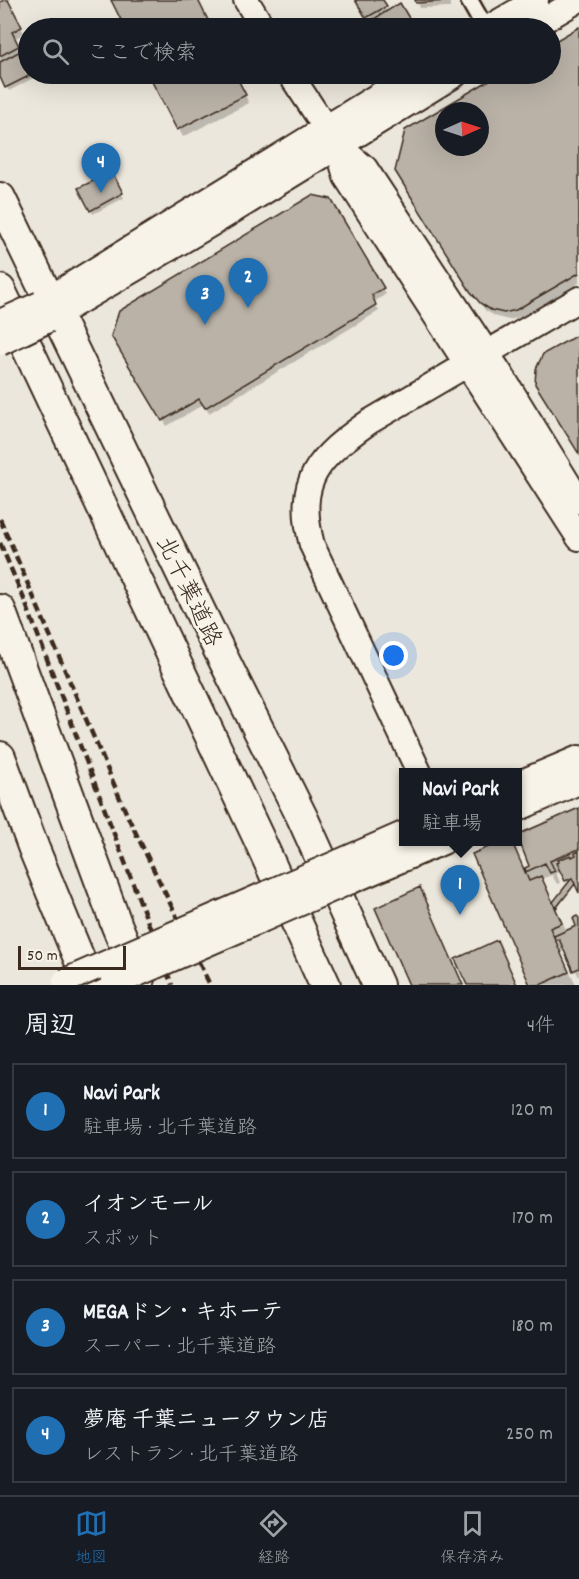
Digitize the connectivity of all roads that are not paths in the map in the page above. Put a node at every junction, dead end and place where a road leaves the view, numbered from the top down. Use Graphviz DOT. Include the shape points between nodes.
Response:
graph roads {
  1 [pos="246,0"];
  2 [pos="469,0"];
  3 [pos="536,0"];
  4 [pos="578,0"];
  5 [pos="257,18"];
  6 [pos="481,18"];
  7 [pos="504,18"];
  8 [pos="548,18"];
  9 [pos="297,84"];
  10 [pos="400,84"];
  11 [pos="436,84"];
  12 [pos="331,136"];
  13 [pos="0,198"];
  14 [pos="0,290"];
  15 [pos="579,299"];
  16 [pos="49,309"];
  17 [pos="0,322"];
  18 [pos="0,344"];
  19 [pos="477,359"];
  20 [pos="579,501"];
  21 [pos="579,538"];
  22 [pos="0,610"];
  23 [pos="0,757"];
  24 [pos="579,758"];
  25 [pos="418,768"];
  26 [pos="522,782"];
  27 [pos="579,782"];
  28 [pos="522,807"];
  29 [pos="399,837"];
  30 [pos="430,846"];
  31 [pos="344,872"];
  32 [pos="70,984"];
  33 [pos="112,985"];
  34 [pos="141,985"];
  35 [pos="325,985"];
  36 [pos="378,985"];
  1 -- 5 [label="street"];
  2 -- 6 [label="street"];
  3 -- 7 [label="street"];
  4 -- 8 [label="street"];
  9 -- 12 [label="street"];
  10 -- 12 [label="street"];
  11 -- 12 [label="street"];
  12 -- 16 [label="street" via="218,220"];
  12 -- 19 [label="street" via="365,168"];
  13 -- 16 [label="highway, 北千葉道路"];
  14 -- 35 [label="highway, 北千葉道路"];
  15 -- 19 [label="street"];
  16 -- 17 [label="street, bridge"];
  16 -- 18 [label="street, bridge"];
  16 -- 36 [label="highway, 北千葉道路" via="302,817"];
  19 -- 20 [label="street"];
  19 -- 21 [label="street"];
  19 -- 25 [label="street" via="340,443 321,462 306,499 312,545"];
  22 -- 34 [label="highway"];
  23 -- 32 [label="highway" via="34,849"];
  24 -- 26 [label="street"];
  27 -- 28 [label="street"];
  29 -- 31 [label="street"];
  30 -- 31 [label="street"];
  31 -- 32 [label="street, bridge"];
  31 -- 33 [label="street, bridge"];
}
